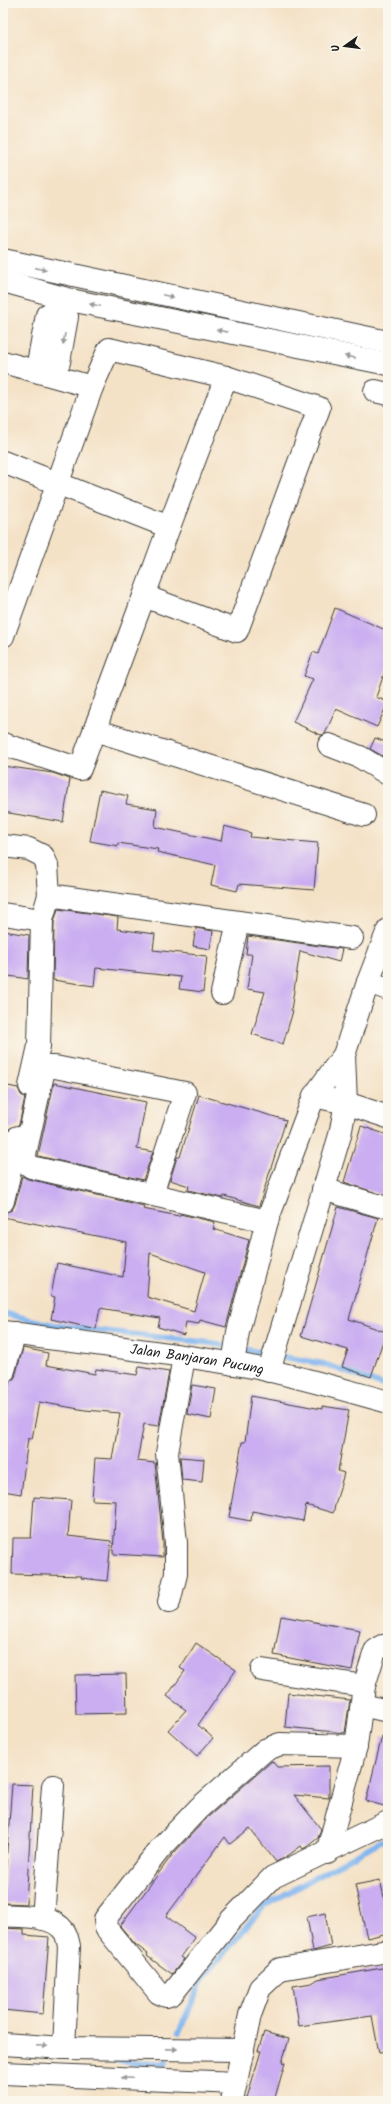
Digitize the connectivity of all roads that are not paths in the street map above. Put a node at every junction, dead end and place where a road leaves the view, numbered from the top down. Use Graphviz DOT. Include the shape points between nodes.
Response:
graph roads {
  1 [pos="3,260"];
  2 [pos="3,281"];
  3 [pos="59,303"];
  4 [pos="304,326"];
  5 [pos="388,342"];
  6 [pos="301,348"];
  7 [pos="3,362"];
  8 [pos="388,364"];
  9 [pos="48,371"];
  10 [pos="226,377"];
  11 [pos="92,387"];
  12 [pos="3,462"];
  13 [pos="58,483"];
  14 [pos="169,527"];
  15 [pos="144,596"];
  16 [pos="3,636"];
  17 [pos="95,730"];
  18 [pos="3,744"];
  19 [pos="329,745"];
  20 [pos="388,774"];
  21 [pos="364,815"];
  22 [pos="3,846"];
  23 [pos="48,895"];
  24 [pos="3,914"];
  25 [pos="42,920"];
  26 [pos="238,922"];
  27 [pos="388,930"];
  28 [pos="352,938"];
  29 [pos="368,982"];
  30 [pos="388,989"];
  31 [pos="222,993"];
  32 [pos="344,1055"];
  33 [pos="314,1096"];
  34 [pos="346,1104"];
  35 [pos="388,1117"];
  36 [pos="323,1189"];
  37 [pos="152,1194"];
  38 [pos="3,1201"];
  39 [pos="380,1206"];
  40 [pos="267,1221"];
  41 [pos="9,1332"];
  42 [pos="184,1357"];
  43 [pos="272,1358"];
  44 [pos="233,1361"];
  45 [pos="3,1373"];
  46 [pos="388,1402"];
  47 [pos="169,1602"];
  48 [pos="388,1646"];
  49 [pos="262,1670"];
  50 [pos="363,1696"];
  51 [pos="388,1711"];
  52 [pos="356,1746"];
  53 [pos="53,1786"];
  54 [pos="388,1822"];
  55 [pos="327,1853"];
  56 [pos="3,1915"];
  57 [pos="43,1919"];
  58 [pos="388,1951"];
  59 [pos="3,2044"];
  60 [pos="64,2048"];
  61 [pos="208,2049"];
  62 [pos="243,2050"];
  63 [pos="3,2073"];
  64 [pos="206,2081"];
  65 [pos="234,2092"];
  1 -- 4 [label="street, one-way"];
  2 -- 3 [label="street"];
  6 -- 3 [label="street, one-way"];
  3 -- 9 [label="street" via="47,315 42,337 39,358"];
  4 -- 5 [label="street"];
  4 -- 6 [label="street"];
  8 -- 6 [label="street, one-way"];
  7 -- 9 [label="street"];
  9 -- 11 [label="street"];
  10 -- 11 [label="street" via="109,349"];
  10 -- 14 [label="street"];
  10 -- 15 [label="street" via="319,408 237,631"];
  11 -- 13 [label="street"];
  12 -- 13 [label="street"];
  13 -- 14 [label="street"];
  13 -- 16 [label="street"];
  14 -- 15 [label="street"];
  15 -- 17 [label="street"];
  17 -- 18 [label="street" via="80,769"];
  17 -- 21 [label="street"];
  19 -- 20 [label="street" via="360,757"];
  22 -- 23 [label="street" via="29,849 43,856 47,866"];
  23 -- 25 [label="street"];
  23 -- 26 [label="street"];
  24 -- 25 [label="street"];
  25 -- 38 [label="street" via="39,1046"];
  26 -- 28 [label="street"];
  26 -- 31 [label="street"];
  27 -- 29 [label="street"];
  29 -- 30 [label="street"];
  29 -- 32 [label="street"];
  32 -- 33 [label="street"];
  32 -- 34 [label="street"];
  33 -- 34 [label="street"];
  33 -- 40 [label="street"];
  34 -- 35 [label="street"];
  34 -- 36 [label="street" via="340,1135"];
  36 -- 39 [label="street"];
  36 -- 43 [label="street"];
  37 -- 37 [label="street" via="185,1093 48,1067 41,1082 25,1154 26,1163 31,1167"];
  37 -- 40 [label="street"];
  40 -- 44 [label="street"];
  41 -- 42 [label="street, Jalan Banjaran Pucung"];
  41 -- 45 [label="street"];
  42 -- 44 [label="street, Jalan Banjaran Pucung"];
  42 -- 47 [label="street" via="167,1453 176,1543 176,1574"];
  43 -- 44 [label="street, Jalan Banjaran Pucung"];
  43 -- 46 [label="street, Jalan Banjaran Pucung"];
  48 -- 50 [label="street" via="382,1646 375,1651"];
  49 -- 50 [label="street"];
  50 -- 51 [label="street"];
  50 -- 52 [label="street"];
  52 -- 55 [label="street"];
  52 -- 55 [label="street" via="280,1744 265,1750 199,1808 158,1850 105,1920 105,1924 159,1993 166,1996 172,1994 230,1921 273,1877"];
  53 -- 57 [label="street"];
  54 -- 55 [label="street"];
  56 -- 57 [label="street"];
  57 -- 60 [label="street" via="64,1931 70,1946"];
  58 -- 62 [label="street" via="280,1969 260,1988 250,2016"];
  59 -- 60 [label="street, one-way"];
  60 -- 61 [label="street, one-way"];
  61 -- 62 [label="street"];
  61 -- 64 [label="street"];
  62 -- 65 [label="street"];
  64 -- 63 [label="street, one-way"];
  64 -- 65 [label="street"];
}
